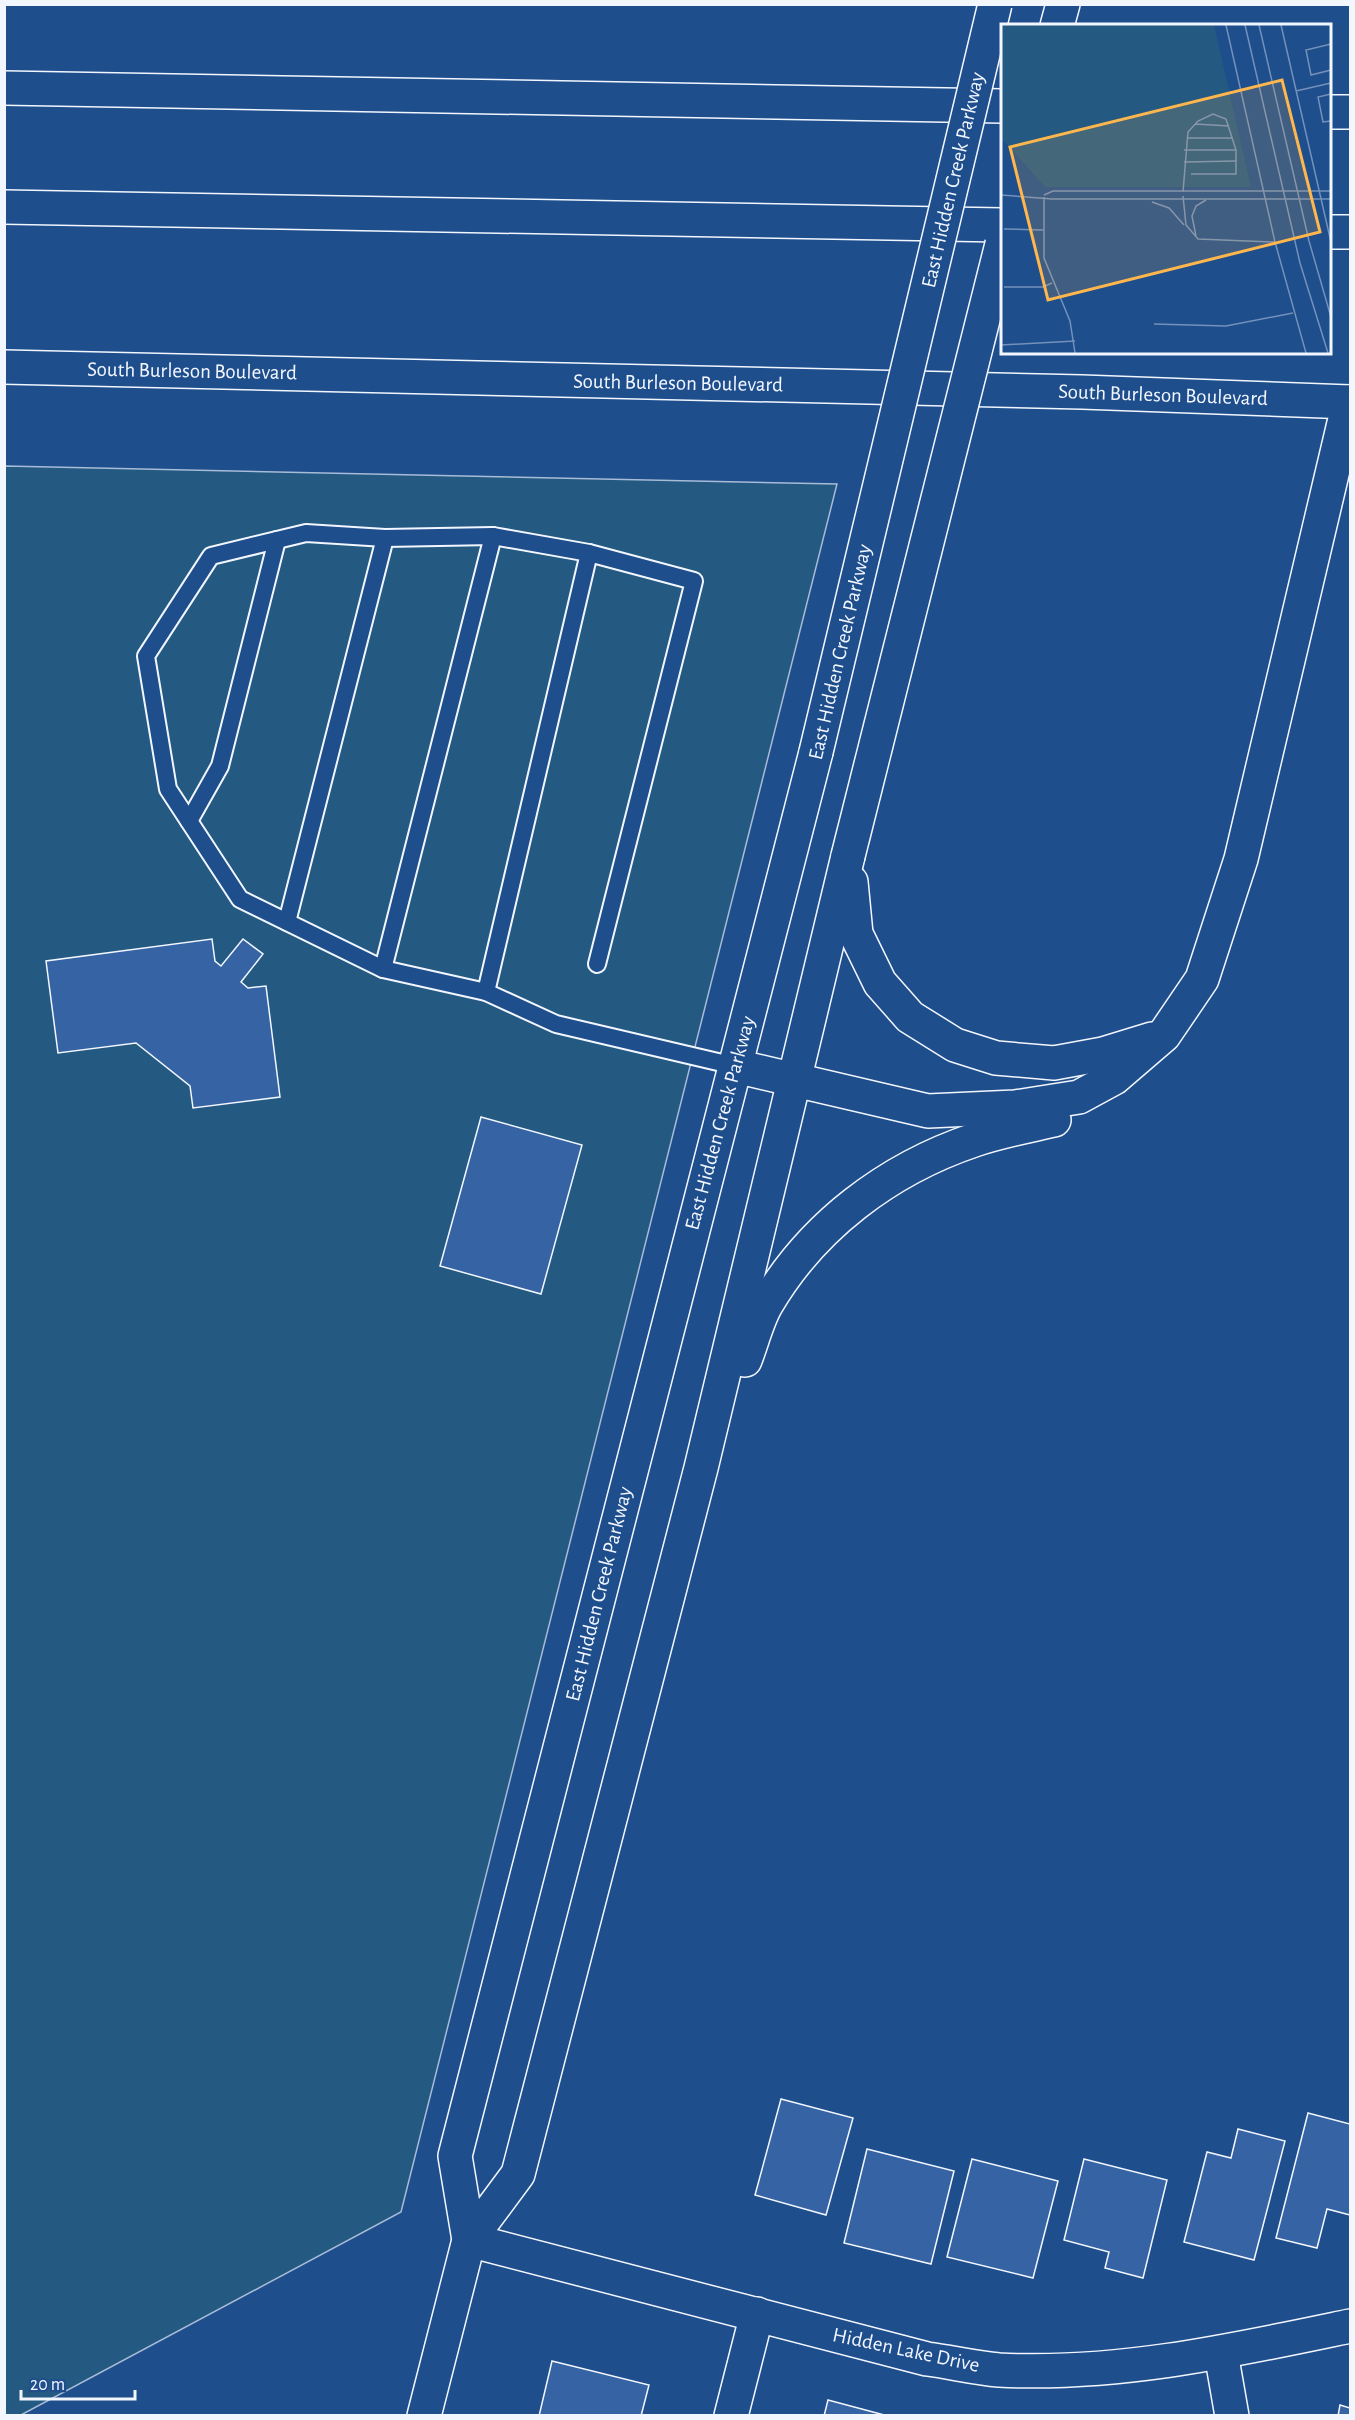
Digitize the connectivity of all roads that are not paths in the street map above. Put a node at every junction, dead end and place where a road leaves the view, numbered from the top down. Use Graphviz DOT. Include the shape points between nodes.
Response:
graph roads {
  1 [pos="995,4"];
  2 [pos="1063,4"];
  3 [pos="1058,24"];
  4 [pos="4,88"];
  5 [pos="1001,106"];
  6 [pos="1331,112"];
  7 [pos="1350,112"];
  8 [pos="4,207"];
  9 [pos="1001,225"];
  10 [pos="1331,232"];
  11 [pos="1350,232"];
  12 [pos="1001,248"];
  13 [pos="4,367"];
  14 [pos="1350,402"];
  15 [pos="492,536"];
  16 [pos="385,538"];
  17 [pos="276,540"];
  18 [pos="589,553"];
  19 [pos="189,821"];
  20 [pos="848,856"];
  21 [pos="287,922"];
  22 [pos="597,964"];
  23 [pos="383,969"];
  24 [pos="486,992"];
  25 [pos="1164,1035"];
  26 [pos="735,1066"];
  27 [pos="794,1081"];
  28 [pos="1079,1097"];
  29 [pos="701,1468"];
  30 [pos="469,2240"];
  31 [pos="757,2314"];
  32 [pos="1350,2326"];
  33 [pos="1221,2353"];
  34 [pos="424,2415"];
  35 [pos="730,2415"];
  36 [pos="1232,2415"];
  1 -- 26 [label="main road, East Hidden Creek Parkway, bridge" via="795,842"];
  2 -- 3 [label="main road"];
  4 -- 5 [label="main road"];
  6 -- 7 [label="main road"];
  8 -- 9 [label="main road"];
  10 -- 11 [label="main road"];
  12 -- 20 [label="main road, East Hidden Creek Parkway, bridge"];
  13 -- 14 [label="main road, South Burleson Boulevard" via="1082,392"];
  14 -- 25 [label="main road" via="1241,859 1202,979"];
  15 -- 16 [label="lane"];
  15 -- 18 [label="lane"];
  15 -- 23 [label="lane"];
  16 -- 17 [label="lane" via="306,533"];
  16 -- 21 [label="lane"];
  17 -- 19 [label="lane" via="220,766"];
  17 -- 19 [label="lane" via="211,556 146,656 168,789"];
  18 -- 22 [label="lane" via="694,581"];
  18 -- 24 [label="lane"];
  19 -- 21 [label="lane" via="240,899"];
  20 -- 25 [label="main road" via="856,934 880,983 910,1017 955,1045 996,1058 1054,1063 1103,1054"];
  20 -- 27 [label="main road, East Hidden Creek Parkway"];
  21 -- 23 [label="lane"];
  23 -- 24 [label="lane"];
  24 -- 26 [label="lane" via="556,1024"];
  25 -- 28 [label="main road" via="1114,1078"];
  26 -- 27 [label="main road"];
  26 -- 30 [label="main road, East Hidden Creek Parkway" via="455,2156"];
  27 -- 28 [label="main road" via="928,1110 1015,1107"];
  27 -- 29 [label="main road, East Hidden Creek Parkway"];
  28 -- 29 [label="main road" via="1057,1119 975,1140 902,1172 841,1213 805,1249 765,1306"];
  29 -- 30 [label="main road, East Hidden Creek Parkway" via="518,2174"];
  30 -- 31 [label="main road, Hidden Lake Drive"];
  30 -- 34 [label="main road, East Hidden Creek Parkway"];
  31 -- 33 [label="main road, Hidden Lake Drive" via="927,2359 998,2370 1092,2369"];
  31 -- 35 [label="main road"];
  32 -- 33 [label="main road, Hidden Lake Drive"];
  33 -- 36 [label="main road"];
}
